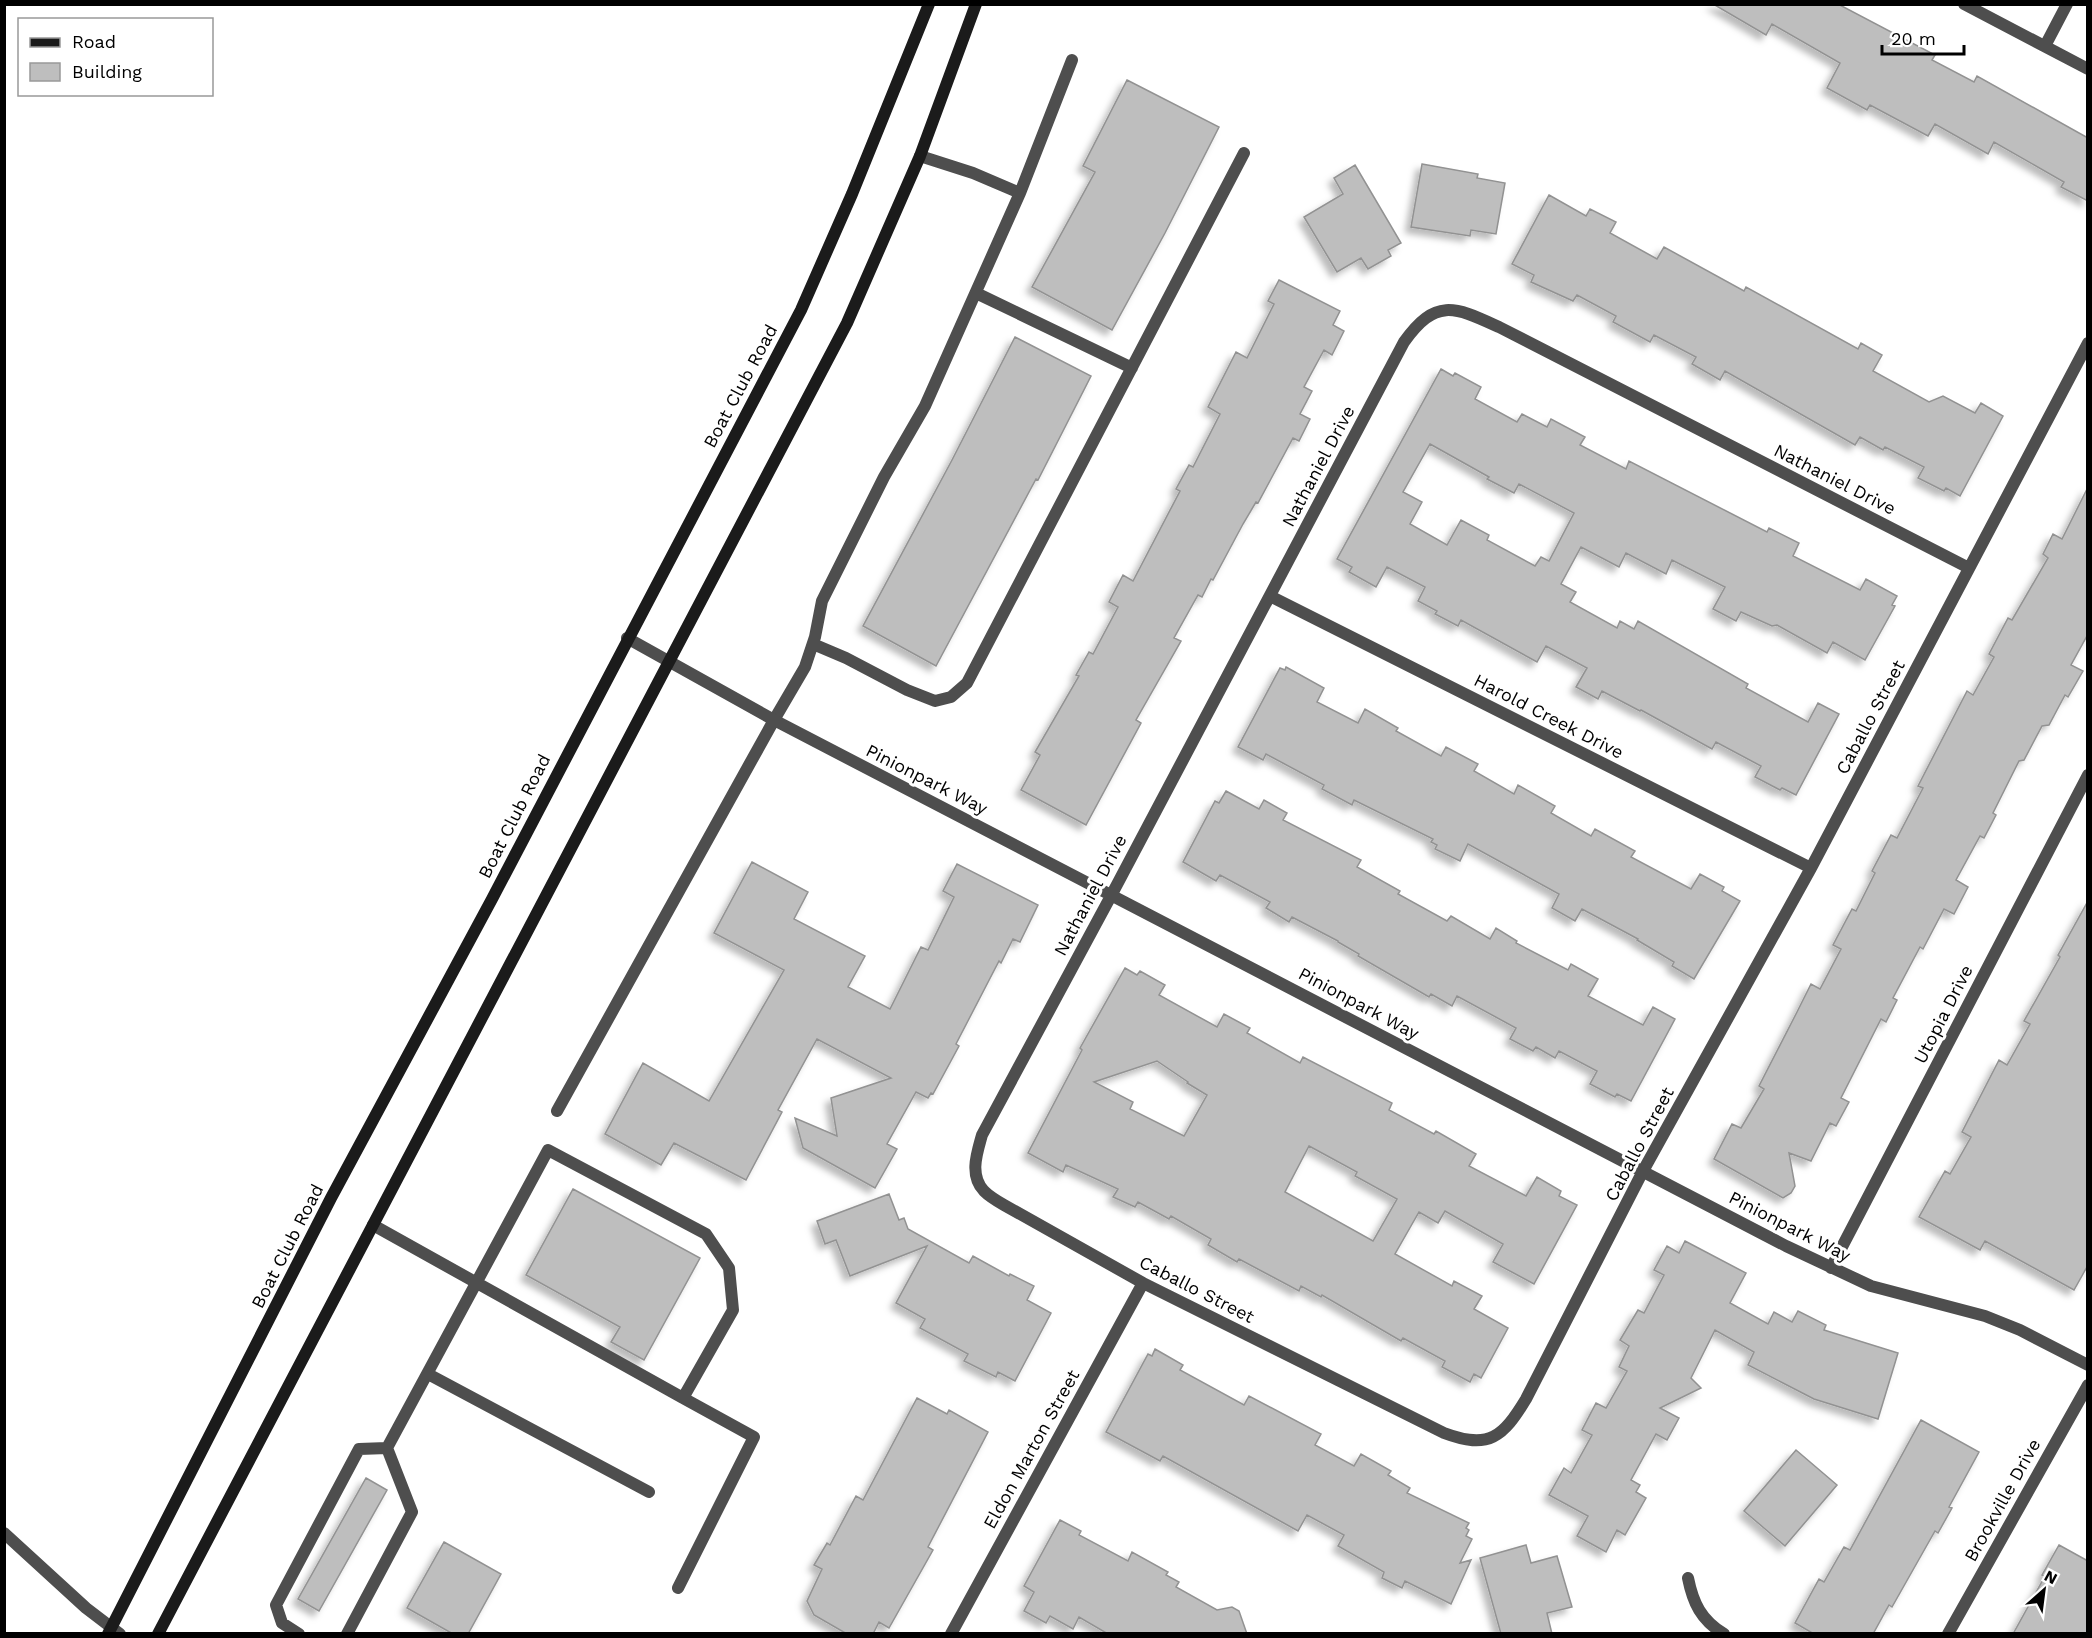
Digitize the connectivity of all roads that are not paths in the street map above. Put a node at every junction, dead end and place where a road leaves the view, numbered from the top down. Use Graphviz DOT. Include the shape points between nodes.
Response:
graph roads {
  1 [pos="929,4"];
  2 [pos="976,4"];
  3 [pos="1965,4"];
  4 [pos="2067,4"];
  5 [pos="2045,46"];
  6 [pos="1072,60"];
  7 [pos="2088,69"];
  8 [pos="1244,153"];
  9 [pos="920,156"];
  10 [pos="1020,193"];
  11 [pos="976,293"];
  12 [pos="2088,343"];
  13 [pos="1132,368"];
  14 [pos="1969,568"];
  15 [pos="1270,596"];
  16 [pos="627,638"];
  17 [pos="813,644"];
  18 [pos="670,662"];
  19 [pos="774,720"];
  20 [pos="2088,775"];
  21 [pos="1811,868"];
  22 [pos="1112,894"];
  23 [pos="557,1111"];
  24 [pos="1643,1171"];
  25 [pos="976,1175"];
  26 [pos="373,1225"];
  27 [pos="1831,1268"];
  28 [pos="1143,1283"];
  29 [pos="477,1284"];
  30 [pos="2088,1365"];
  31 [pos="428,1374"];
  32 [pos="2088,1385"];
  33 [pos="683,1398"];
  34 [pos="387,1448"];
  35 [pos="649,1492"];
  36 [pos="4,1533"];
  37 [pos="1688,1578"];
  38 [pos="678,1588"];
  39 [pos="113,1632"];
  40 [pos="158,1634"];
  41 [pos="299,1634"];
  42 [pos="347,1634"];
  43 [pos="951,1634"];
  44 [pos="1724,1634"];
  45 [pos="1948,1634"];
  1 -- 16 [label="main road, Boat Club Road" via="801,310"];
  2 -- 9 [label="main road"];
  3 -- 5 [label="street"];
  4 -- 5 [label="street"];
  5 -- 7 [label="street"];
  6 -- 10 [label="street"];
  8 -- 13 [label="street"];
  9 -- 10 [label="street"];
  9 -- 18 [label="main road" via="847,323"];
  10 -- 11 [label="street"];
  11 -- 13 [label="street"];
  11 -- 17 [label="street" via="925,406 884,477 822,601"];
  12 -- 14 [label="street, Caballo Street"];
  13 -- 17 [label="street" via="967,683 951,697 935,700 907,690"];
  14 -- 15 [label="street, Nathaniel Drive" via="1499,327 1468,313 1446,310 1433,312 1415,326 1404,342"];
  14 -- 21 [label="street, Caballo Street"];
  15 -- 21 [label="street, Harold Creek Drive"];
  15 -- 22 [label="street, Nathaniel Drive"];
  16 -- 18 [label="street, Pinionpark Way"];
  16 -- 39 [label="main road, Boat Club Road" via="331,1198"];
  17 -- 19 [label="street" via="805,667"];
  18 -- 19 [label="street, Pinionpark Way"];
  18 -- 26 [label="main road"];
  19 -- 22 [label="street, Pinionpark Way"];
  19 -- 23 [label="street"];
  20 -- 27 [label="street, Utopia Drive"];
  21 -- 24 [label="street, Caballo Street"];
  22 -- 24 [label="street, Pinionpark Way"];
  22 -- 25 [label="street, Nathaniel Drive" via="982,1135 975,1159"];
  24 -- 27 [label="street, Pinionpark Way"];
  24 -- 28 [label="street, Caballo Street" via="1526,1399 1513,1421 1488,1439 1465,1441 1444,1433"];
  25 -- 28 [label="street, Caballo Street" via="983,1190 1004,1205"];
  26 -- 29 [label="street"];
  26 -- 40 [label="main road"];
  27 -- 30 [label="street, Pinionpark Way" via="1871,1286 1985,1316"];
  28 -- 43 [label="street, Eldon Marton Street"];
  29 -- 31 [label="street"];
  29 -- 33 [label="street"];
  29 -- 33 [label="street" via="548,1150 706,1234 729,1268 733,1310"];
  31 -- 34 [label="street"];
  31 -- 35 [label="street"];
  32 -- 45 [label="street, Brookville Drive"];
  33 -- 38 [label="street" via="754,1437"];
  34 -- 41 [label="street" via="358,1449 276,1605 282,1623"];
  34 -- 42 [label="street" via="412,1512"];
  36 -- 39 [label="street"];
  37 -- 44 [label="street" via="1692,1600 1702,1616"];
}
